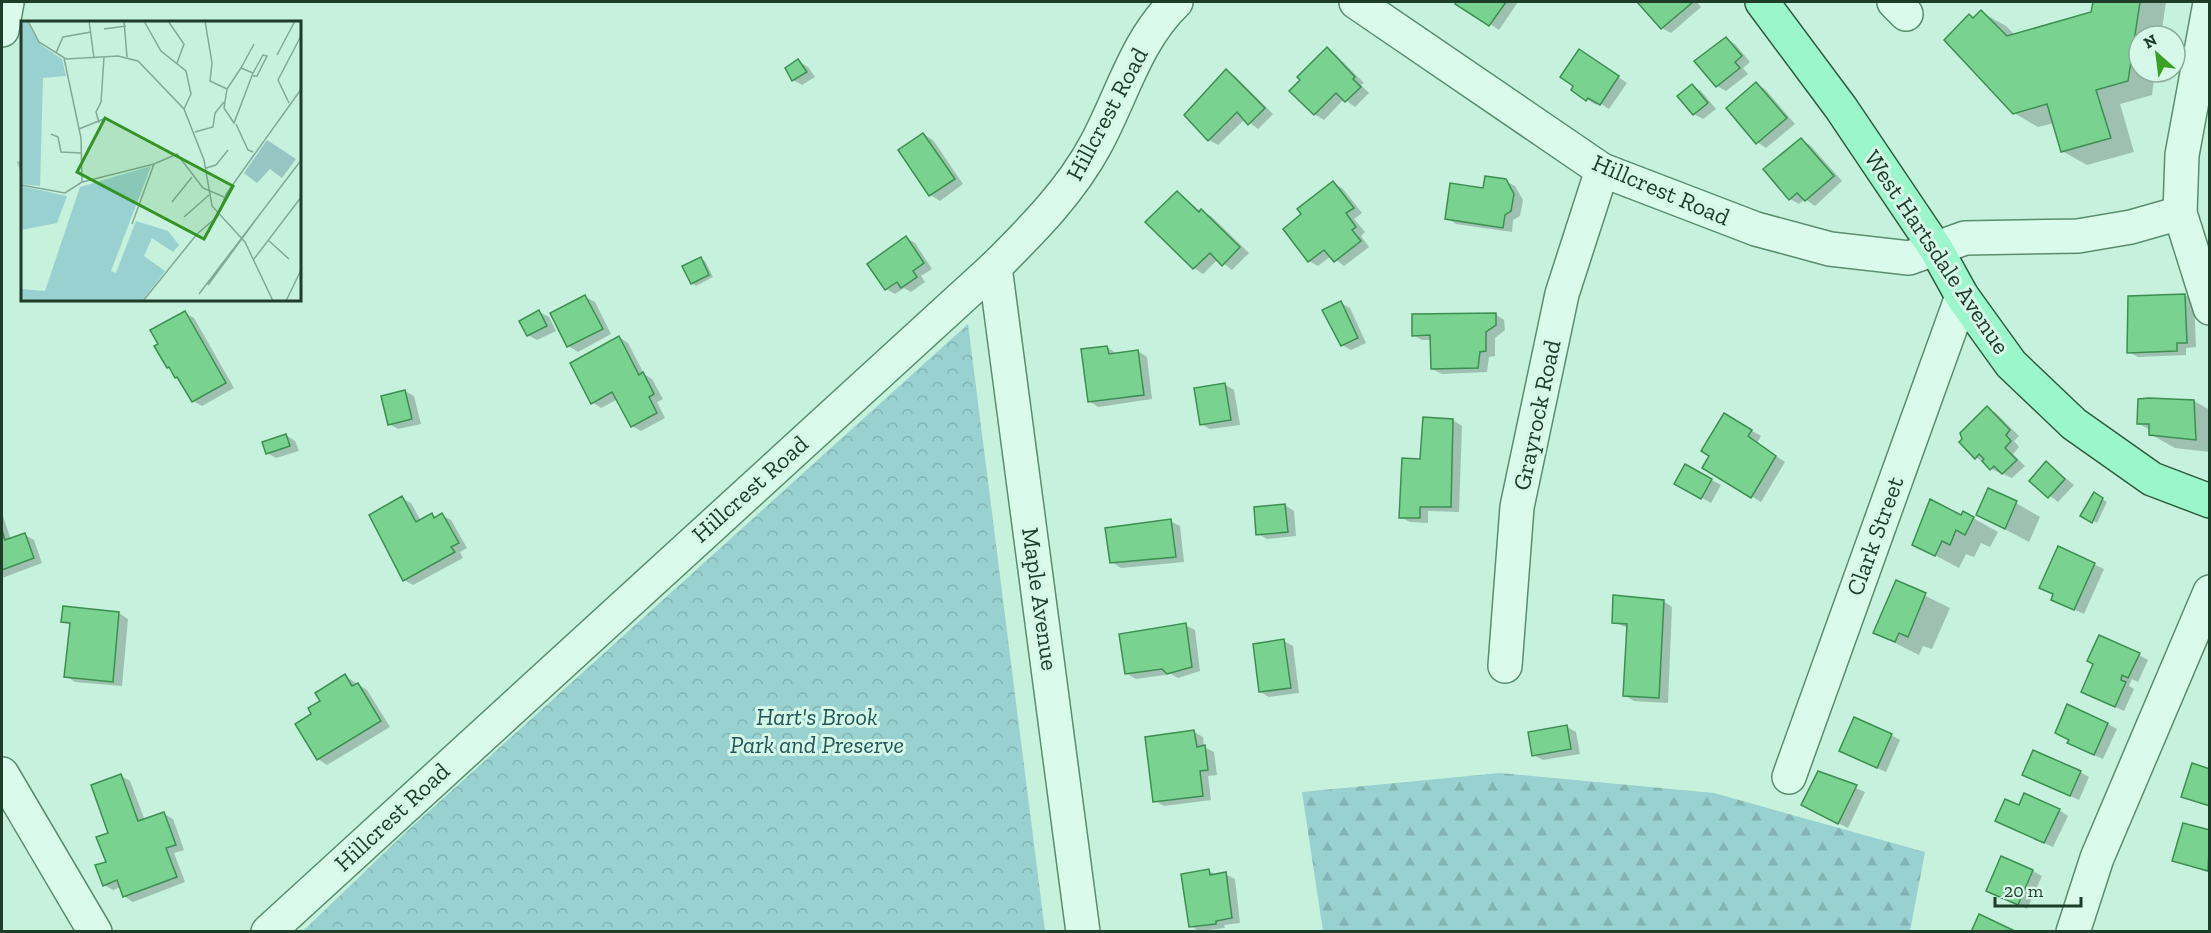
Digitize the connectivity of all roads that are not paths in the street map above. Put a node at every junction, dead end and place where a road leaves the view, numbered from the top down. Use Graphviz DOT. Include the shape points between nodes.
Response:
graph roads {
  1 [pos="7,2"];
  2 [pos="1176,2"];
  3 [pos="1356,2"];
  4 [pos="1761,2"];
  5 [pos="2210,3"];
  6 [pos="2,30"];
  7 [pos="1602,170"];
  8 [pos="2180,213"];
  9 [pos="1936,249"];
  10 [pos="995,267"];
  11 [pos="1962,296"];
  12 [pos="2210,308"];
  13 [pos="2210,501"];
  14 [pos="2210,592"];
  15 [pos="1505,666"];
  16 [pos="2,774"];
  17 [pos="1789,777"];
  18 [pos="95,932"];
  19 [pos="268,932"];
  20 [pos="1083,932"];
  21 [pos="2073,932"];
  1 -- 6 [label="street"];
  2 -- 10 [label="street, Hillcrest Road" via="1141,49 1096,144 1068,187"];
  3 -- 7 [label="street, Hillcrest Road"];
  4 -- 9 [label="main road, West Hartsdale Avenue" via="1841,108"];
  5 -- 8 [label="street" via="2182,155"];
  7 -- 9 [label="street, Hillcrest Road" via="1756,229 1830,249 1909,258"];
  7 -- 15 [label="street, Grayrock Road" via="1562,294 1517,507"];
  8 -- 9 [label="street, Hillcrest Road" via="2078,236 1965,238"];
  8 -- 12 [label="street"];
  9 -- 11 [label="main road, West Hartsdale Avenue"];
  10 -- 19 [label="street, Hillcrest Road"];
  10 -- 20 [label="street, Maple Avenue"];
  11 -- 13 [label="main road, West Hartsdale Avenue" via="2011,364 2074,424 2152,479"];
  11 -- 17 [label="street, Clark Street"];
  14 -- 21 [label="street" via="2097,858"];
  16 -- 18 [label="street"];
}
